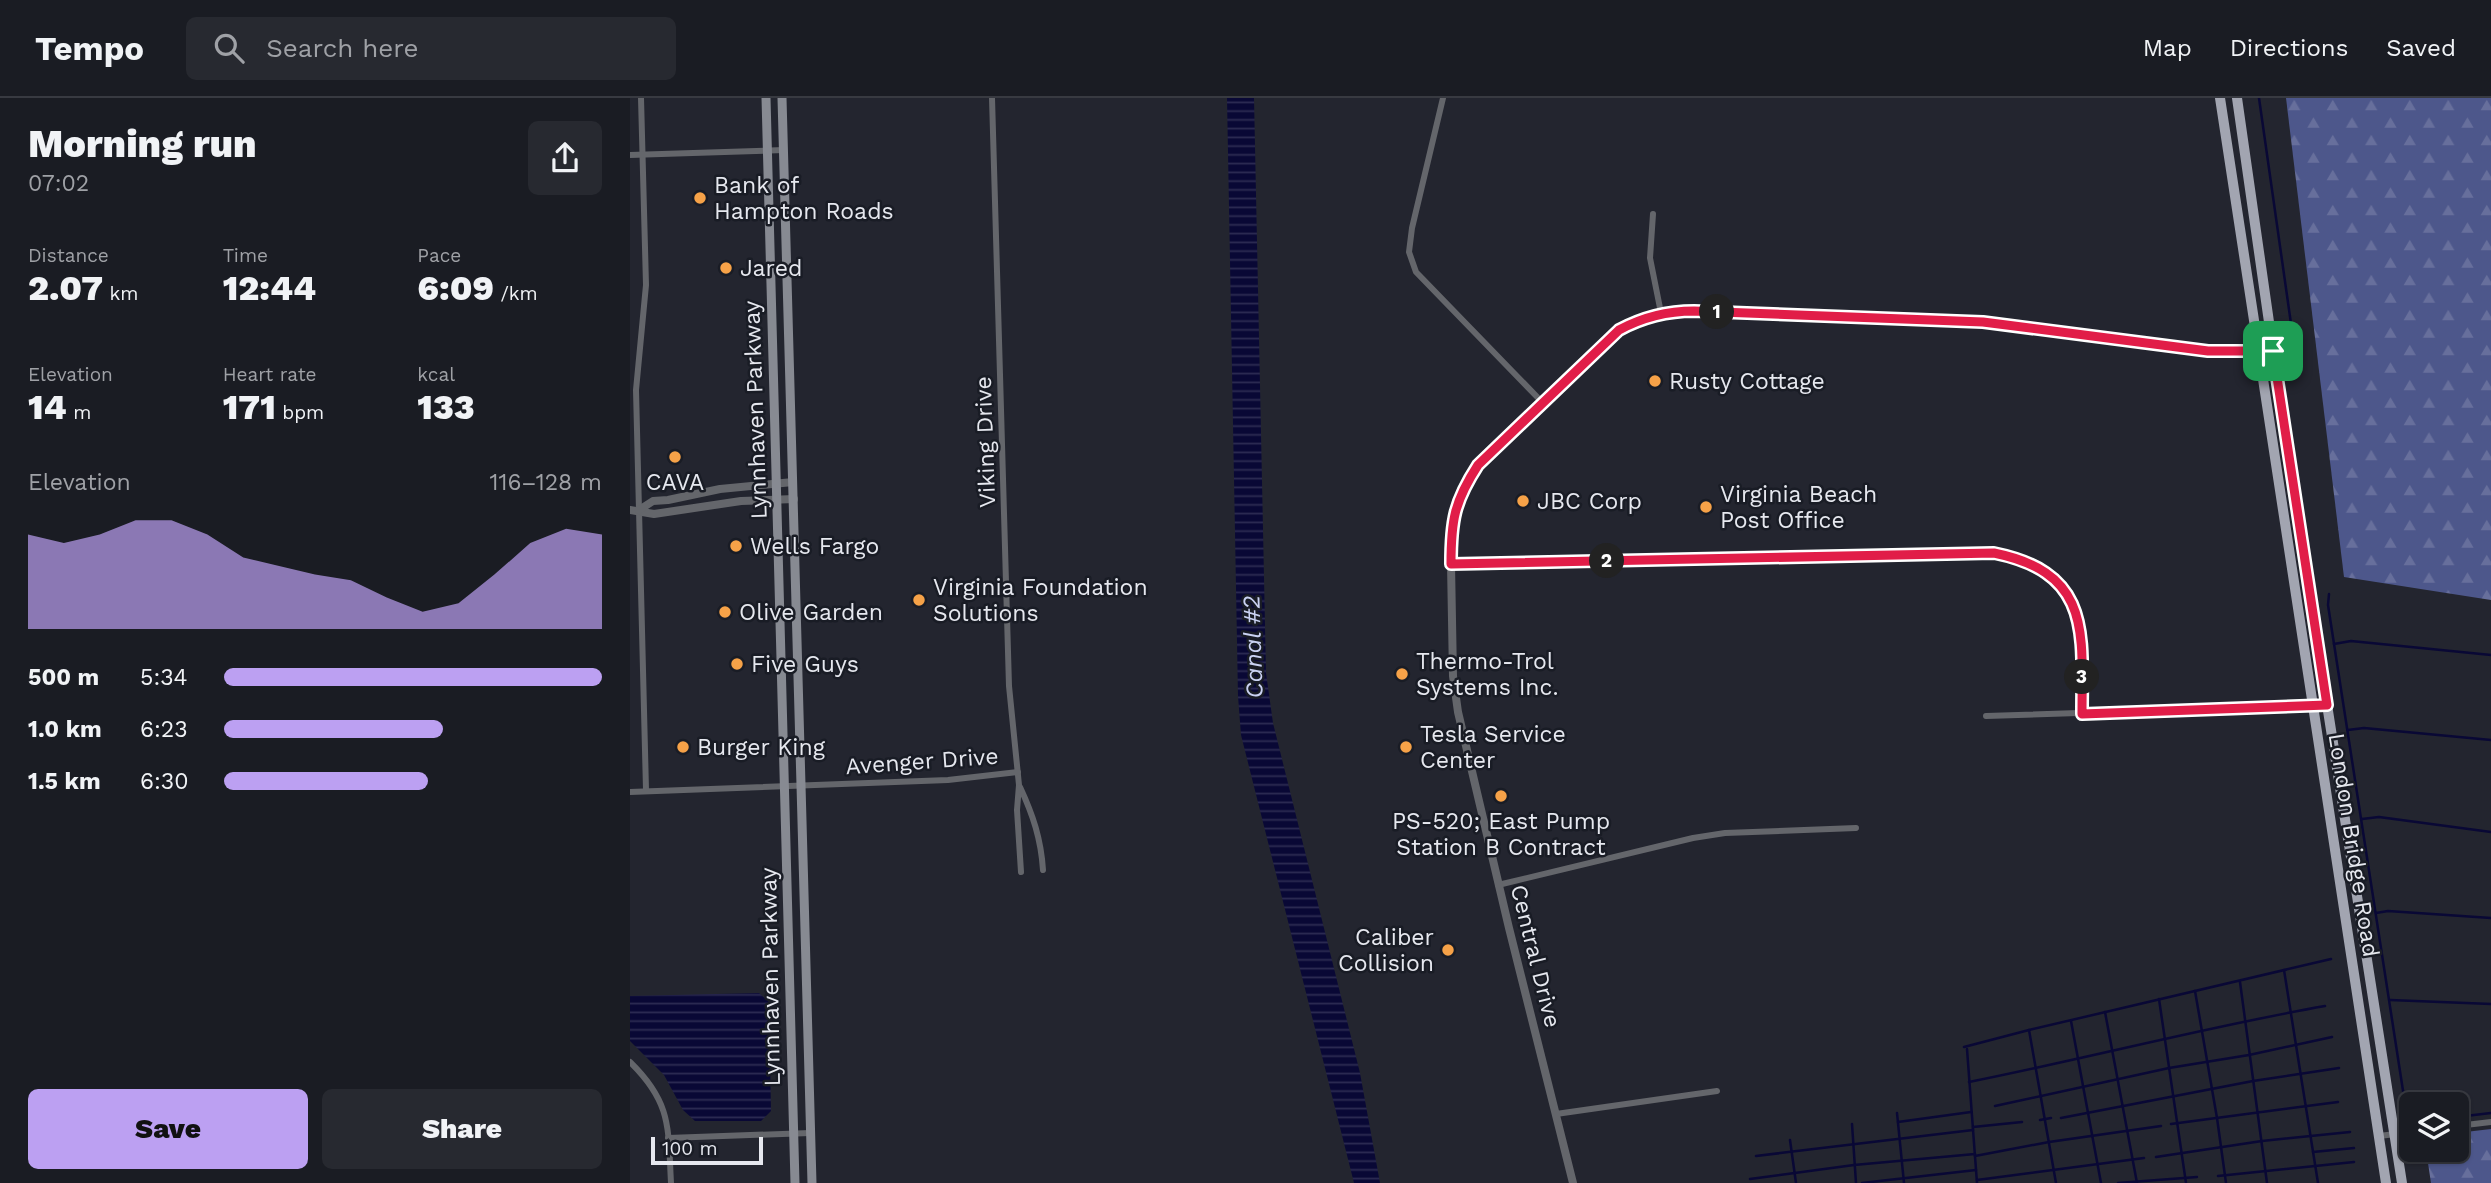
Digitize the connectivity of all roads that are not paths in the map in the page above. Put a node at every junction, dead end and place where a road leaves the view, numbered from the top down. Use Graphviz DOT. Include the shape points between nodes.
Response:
graph roads {
  1 [pos="641,98"];
  2 [pos="766,98"];
  3 [pos="782,98"];
  4 [pos="992,98"];
  5 [pos="1443,98"];
  6 [pos="2220,98"];
  7 [pos="2238,98"];
  8 [pos="768,150"];
  9 [pos="784,150"];
  10 [pos="643,154"];
  11 [pos="630,155"];
  12 [pos="1653,214"];
  13 [pos="1661,313"];
  14 [pos="2273,351"];
  15 [pos="2258,352"];
  16 [pos="1543,403"];
  17 [pos="793,482"];
  18 [pos="777,483"];
  19 [pos="777,499"];
  20 [pos="794,499"];
  21 [pos="635,510"];
  22 [pos="1451,564"];
  23 [pos="2313,705"];
  24 [pos="2327,705"];
  25 [pos="2082,714"];
  26 [pos="1986,716"];
  27 [pos="1018,772"];
  28 [pos="800,785"];
  29 [pos="1019,785"];
  30 [pos="786,786"];
  31 [pos="646,790"];
  32 [pos="630,792"];
  33 [pos="1856,828"];
  34 [pos="1043,870"];
  35 [pos="1021,872"];
  36 [pos="1498,885"];
  37 [pos="630,1062"];
  38 [pos="1717,1091"];
  39 [pos="1556,1114"];
  40 [pos="2491,1122"];
  41 [pos="2469,1125"];
  42 [pos="810,1133"];
  43 [pos="2399,1133"];
  44 [pos="2394,1134"];
  45 [pos="793,1135"];
  46 [pos="2379,1136"];
  47 [pos="668,1138"];
  48 [pos="671,1183"];
  49 [pos="795,1183"];
  50 [pos="812,1183"];
  51 [pos="1573,1183"];
  52 [pos="2386,1183"];
  53 [pos="2402,1183"];
  1 -- 10 [label="street"];
  2 -- 8 [label="main road, Lynnhaven Parkway"];
  3 -- 9 [label="main road, Lynnhaven Parkway"];
  4 -- 27 [label="street, Viking Drive" via="1009,686"];
  5 -- 16 [label="street" via="1409,252 1416,272"];
  6 -- 15 [label="main road, London Bridge Road"];
  7 -- 14 [label="main road, London Bridge Road"];
  8 -- 9 [label="street"];
  8 -- 10 [label="street"];
  8 -- 18 [label="main road, Lynnhaven Parkway"];
  9 -- 17 [label="main road, Lynnhaven Parkway"];
  10 -- 11 [label="street"];
  10 -- 21 [label="street" via="646,285 636,390"];
  12 -- 13 [label="street" via="1650,258"];
  13 -- 15 [label="street, Central Drive" via="1983,322 2208,351"];
  13 -- 16 [label="street, Central Drive" via="1619,330"];
  14 -- 15 [label="street, Central Drive"];
  14 -- 24 [label="main road, London Bridge Road"];
  15 -- 23 [label="main road, London Bridge Road"];
  16 -- 22 [label="street, Central Drive" via="1478,465 1466,484 1451,527"];
  17 -- 18 [label="street"];
  17 -- 20 [label="main road, Lynnhaven Parkway"];
  18 -- 19 [label="main road, Lynnhaven Parkway"];
  18 -- 21 [label="street" via="653,501"];
  19 -- 20 [label="street"];
  19 -- 21 [label="street" via="654,514"];
  19 -- 30 [label="main road, Lynnhaven Parkway"];
  20 -- 28 [label="main road, Lynnhaven Parkway"];
  21 -- 31 [label="street"];
  22 -- 25 [label="street" via="2008,556 2053,579 2075,609 2081,632"];
  22 -- 36 [label="street, Central Drive" via="1458,712"];
  23 -- 24 [label="street"];
  23 -- 25 [label="street"];
  23 -- 46 [label="main road, London Bridge Road"];
  24 -- 44 [label="main road, London Bridge Road"];
  25 -- 26 [label="street"];
  27 -- 28 [label="street, Avenger Drive" via="948,780"];
  27 -- 29 [label="street, Viking Drive"];
  28 -- 30 [label="street, Avenger Drive"];
  28 -- 42 [label="main road, Lynnhaven Parkway"];
  29 -- 34 [label="street, Viking Drive" via="1035,818"];
  29 -- 35 [label="street, Viking Drive"];
  30 -- 31 [label="street, Avenger Drive"];
  30 -- 45 [label="main road, Lynnhaven Parkway"];
  31 -- 32 [label="street, Avenger Drive"];
  33 -- 36 [label="street" via="1693,838"];
  36 -- 39 [label="street, Central Drive"];
  37 -- 47 [label="street" via="661,1101"];
  38 -- 39 [label="street"];
  39 -- 51 [label="street, Central Drive"];
  40 -- 41 [label="street"];
  42 -- 45 [label="street"];
  42 -- 50 [label="main road, Lynnhaven Parkway"];
  43 -- 44 [label="street"];
  44 -- 46 [label="street"];
  44 -- 53 [label="main road, London Bridge Road"];
  45 -- 47 [label="street"];
  45 -- 49 [label="main road, Lynnhaven Parkway"];
  46 -- 52 [label="main road, London Bridge Road"];
  47 -- 48 [label="street"];
}
